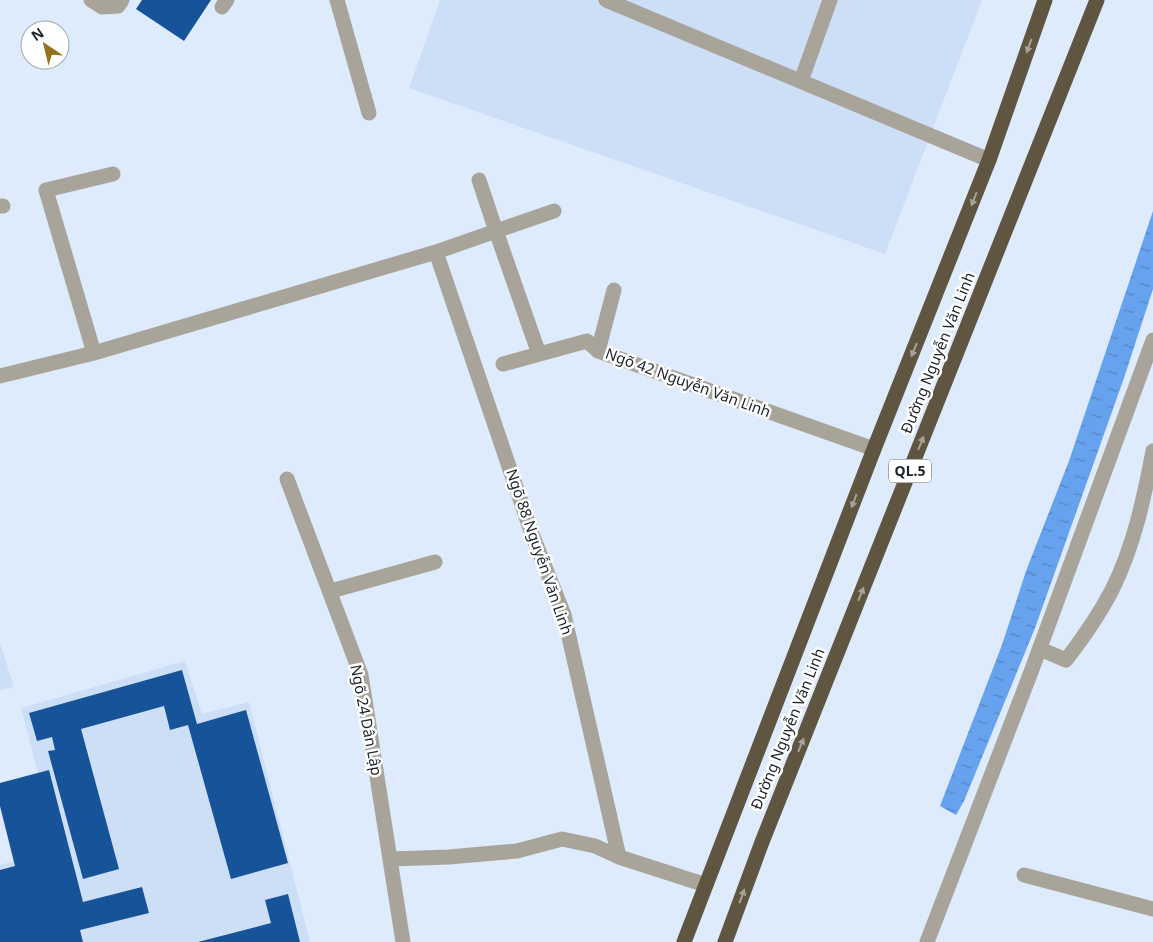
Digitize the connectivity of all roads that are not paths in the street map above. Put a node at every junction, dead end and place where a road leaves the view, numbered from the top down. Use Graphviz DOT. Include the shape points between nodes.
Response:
graph roads {
  1 [pos="91,0"];
  2 [pos="337,0"];
  3 [pos="606,0"];
  4 [pos="830,0"];
  5 [pos="1045,0"];
  6 [pos="1097,0"];
  7 [pos="120,3"];
  8 [pos="801,82"];
  9 [pos="370,113"];
  10 [pos="989,160"];
  11 [pos="113,174"];
  12 [pos="479,180"];
  13 [pos="554,211"];
  14 [pos="496,231"];
  15 [pos="436,252"];
  16 [pos="614,290"];
  17 [pos="1153,340"];
  18 [pos="598,351"];
  19 [pos="94,353"];
  20 [pos="539,354"];
  21 [pos="503,364"];
  22 [pos="1147,372"];
  23 [pos="0,376"];
  24 [pos="874,449"];
  25 [pos="1153,451"];
  26 [pos="287,479"];
  27 [pos="435,562"];
  28 [pos="331,591"];
  29 [pos="1040,649"];
  30 [pos="619,858"];
  31 [pos="390,859"];
  32 [pos="1024,875"];
  33 [pos="706,885"];
  34 [pos="1153,909"];
  35 [pos="403,942"];
  36 [pos="684,942"];
  37 [pos="725,942"];
  38 [pos="927,942"];
  1 -- 7 [label="street" via="102,7"];
  2 -- 9 [label="street"];
  3 -- 8 [label="street"];
  4 -- 8 [label="street"];
  5 -- 10 [label="highway, Đường Nguyễn Văn Linh / QL.5, one-way"];
  37 -- 6 [label="highway, Đường Nguyễn Văn Linh / QL.5, one-way"];
  8 -- 10 [label="street"];
  10 -- 24 [label="highway, Đường Nguyễn Văn Linh / QL.5, one-way"];
  11 -- 19 [label="street" via="46,190"];
  12 -- 14 [label="street"];
  13 -- 14 [label="street"];
  14 -- 15 [label="street"];
  14 -- 20 [label="street"];
  15 -- 19 [label="street"];
  15 -- 30 [label="street, Ngõ 88 Nguyễn Văn Linh" via="532,534 564,615"];
  16 -- 18 [label="street"];
  17 -- 22 [label="street"];
  18 -- 20 [label="street, Ngõ 42 Nguyễn Văn Linh" via="587,341"];
  18 -- 24 [label="street, Ngõ 42 Nguyễn Văn Linh"];
  19 -- 23 [label="street"];
  20 -- 21 [label="street, Ngõ 42 Nguyễn Văn Linh"];
  22 -- 29 [label="street"];
  24 -- 33 [label="highway, Đường Nguyễn Văn Linh / QL.5, one-way"];
  25 -- 29 [label="street" via="1130,544 1112,589 1086,634 1066,660"];
  26 -- 28 [label="street, Ngõ 24 Dân Lập"];
  27 -- 28 [label="street"];
  28 -- 31 [label="street, Ngõ 24 Dân Lập" via="361,675"];
  29 -- 38 [label="street"];
  30 -- 31 [label="street" via="595,846 562,840 517,852"];
  30 -- 33 [label="street"];
  31 -- 35 [label="street, Ngõ 24 Dân Lập"];
  32 -- 34 [label="street"];
  33 -- 36 [label="highway, Đường Nguyễn Văn Linh / QL.5"];
}
